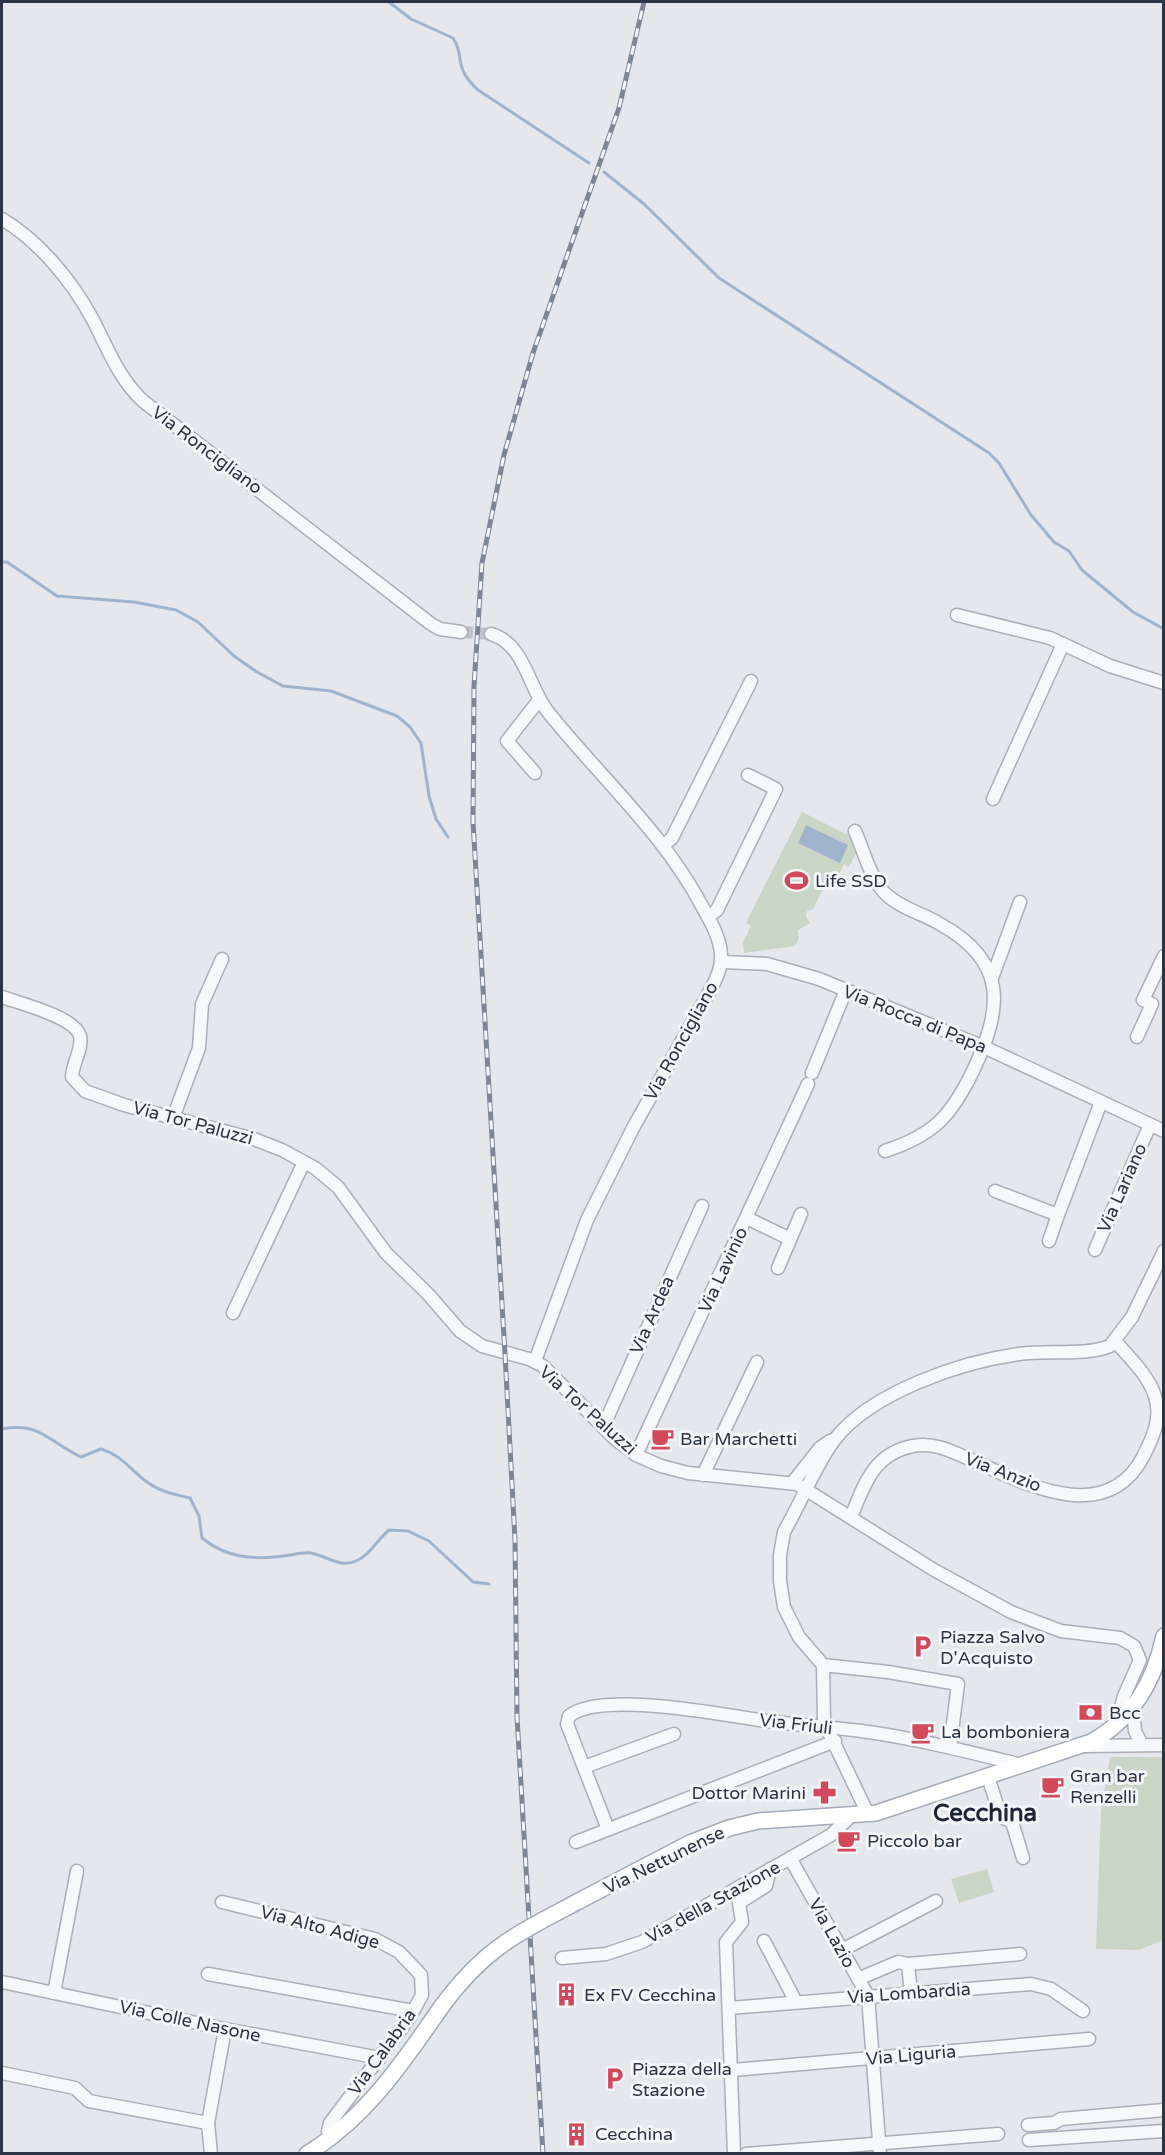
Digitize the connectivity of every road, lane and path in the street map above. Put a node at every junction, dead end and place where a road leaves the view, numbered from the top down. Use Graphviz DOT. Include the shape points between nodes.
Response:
graph roads {
  1 [pos="2,219"];
  2 [pos="957,615"];
  3 [pos="461,632"];
  4 [pos="491,634"];
  5 [pos="1063,644"];
  6 [pos="751,681"];
  7 [pos="1164,683"];
  8 [pos="539,700"];
  9 [pos="535,773"];
  10 [pos="748,775"];
  11 [pos="993,800"];
  12 [pos="855,831"];
  13 [pos="664,845"];
  14 [pos="1020,902"];
  15 [pos="708,917"];
  16 [pos="1164,956"];
  17 [pos="222,959"];
  18 [pos="722,962"];
  19 [pos="992,978"];
  20 [pos="846,990"];
  21 [pos="2,997"];
  22 [pos="1137,1037"];
  23 [pos="984,1047"];
  24 [pos="1101,1102"];
  25 [pos="173,1118"];
  26 [pos="1150,1125"];
  27 [pos="1164,1131"];
  28 [pos="885,1151"];
  29 [pos="304,1162"];
  30 [pos="995,1191"];
  31 [pos="702,1206"];
  32 [pos="801,1214"];
  33 [pos="1058,1215"];
  34 [pos="747,1218"];
  35 [pos="790,1239"];
  36 [pos="1049,1241"];
  37 [pos="1095,1250"];
  38 [pos="1164,1251"];
  39 [pos="778,1268"];
  40 [pos="233,1313"];
  41 [pos="1115,1341"];
  42 [pos="535,1361"];
  43 [pos="757,1362"];
  44 [pos="604,1425"];
  45 [pos="1160,1425"];
  46 [pos="840,1433"];
  47 [pos="636,1455"];
  48 [pos="703,1475"];
  49 [pos="793,1482"];
  50 [pos="807,1489"];
  51 [pos="851,1517"];
  52 [pos="1164,1636"];
  53 [pos="823,1665"];
  54 [pos="1133,1709"];
  55 [pos="811,1727"];
  56 [pos="1116,1727"];
  57 [pos="827,1729"];
  58 [pos="674,1734"];
  59 [pos="835,1741"];
  60 [pos="1142,1745"];
  61 [pos="1164,1745"];
  62 [pos="1081,1746"];
  63 [pos="950,1747"];
  64 [pos="819,1749"];
  65 [pos="1023,1766"];
  66 [pos="584,1767"];
  67 [pos="988,1777"];
  68 [pos="868,1814"];
  69 [pos="851,1816"];
  70 [pos="608,1829"];
  71 [pos="576,1842"];
  72 [pos="790,1858"];
  73 [pos="1023,1858"];
  74 [pos="770,1869"];
  75 [pos="77,1871"];
  76 [pos="936,1901"];
  77 [pos="222,1902"];
  78 [pos="764,1941"];
  79 [pos="842,1950"];
  80 [pos="1020,1954"];
  81 [pos="562,1958"];
  82 [pos="412,1964"];
  83 [pos="908,1964"];
  84 [pos="208,1974"];
  85 [pos="858,1979"];
  86 [pos="2,1982"];
  87 [pos="54,1993"];
  88 [pos="911,1993"];
  89 [pos="868,1996"];
  90 [pos="796,2002"];
  91 [pos="729,2008"];
  92 [pos="413,2011"];
  93 [pos="1083,2011"];
  94 [pos="225,2029"];
  95 [pos="1089,2039"];
  96 [pos="380,2058"];
  97 [pos="874,2058"];
  98 [pos="733,2070"];
  99 [pos="2,2073"];
  100 [pos="1164,2110"];
  101 [pos="208,2123"];
  102 [pos="1028,2125"];
  103 [pos="1164,2131"];
  104 [pos="999,2134"];
  105 [pos="331,2138"];
  106 [pos="1029,2140"];
  107 [pos="880,2148"];
  108 [pos="211,2154"];
  109 [pos="307,2154"];
  110 [pos="734,2154"];
  111 [pos="746,2154"];
  1 -- 3 [label="street, Via Roncigliano" via="34,244 71,286 117,368 143,401 430,624"];
  2 -- 5 [label="street"];
  4 -- 8 [label="street, Via Roncigliano" via="504,640 518,655"];
  5 -- 7 [label="street" via="1110,666"];
  5 -- 11 [label="street"];
  6 -- 13 [label="street" via="672,838"];
  8 -- 9 [label="street" via="507,741"];
  8 -- 13 [label="street, Via Roncigliano"];
  10 -- 15 [label="street" via="776,789 717,910"];
  12 -- 19 [label="street" via="884,893 958,935 979,956"];
  13 -- 15 [label="street, Via Roncigliano"];
  14 -- 19 [label="street"];
  15 -- 18 [label="street, Via Roncigliano" via="719,941"];
  16 -- 22 [label="street" via="1143,1000 1152,1004"];
  17 -- 25 [label="street" via="202,1004 200,1048"];
  18 -- 20 [label="street, Via Rocca di Papa" via="780,967"];
  18 -- 42 [label="street, Via Roncigliano" via="587,1220"];
  19 -- 23 [label="street" via="996,1003"];
  20 -- 23 [label="street, Via Rocca di Papa"];
  20 -- 34 [label="street, Via Lavinio"];
  21 -- 25 [label="street, Via Tor Paluzzi" via="74,1027 80,1039 72,1075 83,1090"];
  23 -- 24 [label="street, Via Rocca di Papa"];
  23 -- 28 [label="street" via="947,1116 924,1136"];
  24 -- 26 [label="street, Via Rocca di Papa"];
  24 -- 33 [label="street"];
  25 -- 29 [label="street, Via Tor Paluzzi" via="262,1142"];
  26 -- 27 [label="street, Via Rocca di Papa"];
  26 -- 37 [label="street, Via Lariano"];
  29 -- 40 [label="street"];
  29 -- 42 [label="street, Via Tor Paluzzi" via="338,1187 386,1253 460,1331 487,1348"];
  30 -- 33 [label="street"];
  31 -- 44 [label="street, Via Ardea"];
  32 -- 35 [label="street"];
  33 -- 36 [label="street"];
  34 -- 35 [label="street"];
  34 -- 47 [label="street, Via Lavinio"];
  35 -- 39 [label="street"];
  38 -- 41 [label="street" via="1132,1317"];
  41 -- 45 [label="street, Via Anzio" via="1150,1385"];
  41 -- 46 [label="street" via="1105,1348 1011,1355 944,1374 882,1400"];
  42 -- 44 [label="street, Via Tor Paluzzi"];
  43 -- 48 [label="street"];
  44 -- 47 [label="street, Via Tor Paluzzi"];
  45 -- 51 [label="street, Via Anzio" via="1135,1469 1114,1487 1098,1495 1081,1497 1010,1476 947,1449 920,1445 898,1450 868,1475"];
  46 -- 49 [label="street" via="820,1448"];
  46 -- 50 [label="street"];
  47 -- 48 [label="street, Via Tor Paluzzi" via="673,1470"];
  48 -- 49 [label="street, Via Tor Paluzzi"];
  49 -- 50 [label="street, Via Tor Paluzzi"];
  50 -- 51 [label="street, Via Tor Paluzzi"];
  50 -- 53 [label="street" via="782,1540 780,1581 792,1625"];
  51 -- 56 [label="street, Via Tor Paluzzi" via="941,1574 1011,1612 1061,1630 1124,1639 1137,1649 1140,1660"];
  52 -- 54 [label="main road, Via Nettunense" via="1151,1676"];
  53 -- 57 [label="street" via="822,1709"];
  53 -- 63 [label="street" via="958,1684"];
  54 -- 56 [label="main road, Via Nettunense"];
  54 -- 60 [label="street" via="1135,1731"];
  55 -- 57 [label="street, Via Friuli"];
  55 -- 64 [label="street"];
  55 -- 66 [label="street, Via Friuli" via="633,1704 580,1710 569,1716 567,1724"];
  56 -- 62 [label="main road, Via Nettunense"];
  57 -- 59 [label="street"];
  57 -- 63 [label="street, Via Friuli"];
  58 -- 66 [label="street"];
  59 -- 64 [label="street"];
  59 -- 68 [label="street"];
  60 -- 61 [label="street"];
  60 -- 62 [label="street"];
  62 -- 65 [label="main road, Via Nettunense"];
  63 -- 65 [label="street, Via Friuli"];
  64 -- 70 [label="street"];
  65 -- 67 [label="main road, Via Nettunense"];
  66 -- 70 [label="street"];
  67 -- 68 [label="main road, Via Nettunense"];
  67 -- 73 [label="street" via="1000,1817 1012,1822"];
  68 -- 69 [label="main road, Via Nettunense"];
  69 -- 72 [label="street, Via della Stazione" via="835,1832"];
  69 -- 105 [label="main road, Via Nettunense, bridge" via="758,1821 729,1828 690,1843 496,1947 470,1970 375,2098"];
  70 -- 71 [label="street"];
  72 -- 74 [label="street, Via della Stazione"];
  72 -- 79 [label="street, Via Lazio"];
  74 -- 81 [label="street, Via della Stazione" via="634,1945 606,1954"];
  74 -- 91 [label="street" via="766,1886 739,1903 742,1922 726,1942"];
  75 -- 87 [label="street"];
  76 -- 79 [label="street"];
  77 -- 82 [label="street, Via Alto Adige" via="375,1939"];
  78 -- 90 [label="street"];
  79 -- 85 [label="street, Via Lazio"];
  80 -- 83 [label="street"];
  82 -- 92 [label="street, Via Calabria" via="423,1985"];
  83 -- 85 [label="street" via="898,1962"];
  83 -- 88 [label="street"];
  84 -- 92 [label="street"];
  85 -- 89 [label="street, Via Lazio"];
  86 -- 87 [label="street, Via Colle Nasone"];
  87 -- 94 [label="street, Via Colle Nasone"];
  88 -- 89 [label="street, Via Lombardia"];
  88 -- 93 [label="street, Via Lombardia" via="1035,1984 1054,1991"];
  89 -- 90 [label="street, Via Lombardia"];
  89 -- 97 [label="street, Via Lazio"];
  90 -- 91 [label="street, Via Lombardia"];
  91 -- 98 [label="street"];
  92 -- 96 [label="street, Via Calabria"];
  94 -- 96 [label="street, Via Colle Nasone"];
  94 -- 101 [label="street"];
  95 -- 97 [label="street, Via Liguria"];
  96 -- 105 [label="street, Via Calabria" via="330,2123"];
  97 -- 98 [label="street, Via Liguria"];
  97 -- 107 [label="street, Via Lazio"];
  98 -- 110 [label="street"];
  99 -- 101 [label="street" via="75,2088 89,2101"];
  100 -- 102 [label="street"];
  101 -- 108 [label="street"];
  103 -- 106 [label="street"];
  104 -- 107 [label="street"];
  105 -- 109 [label="main road, Via Nettunense"];
  107 -- 111 [label="street"];
}
